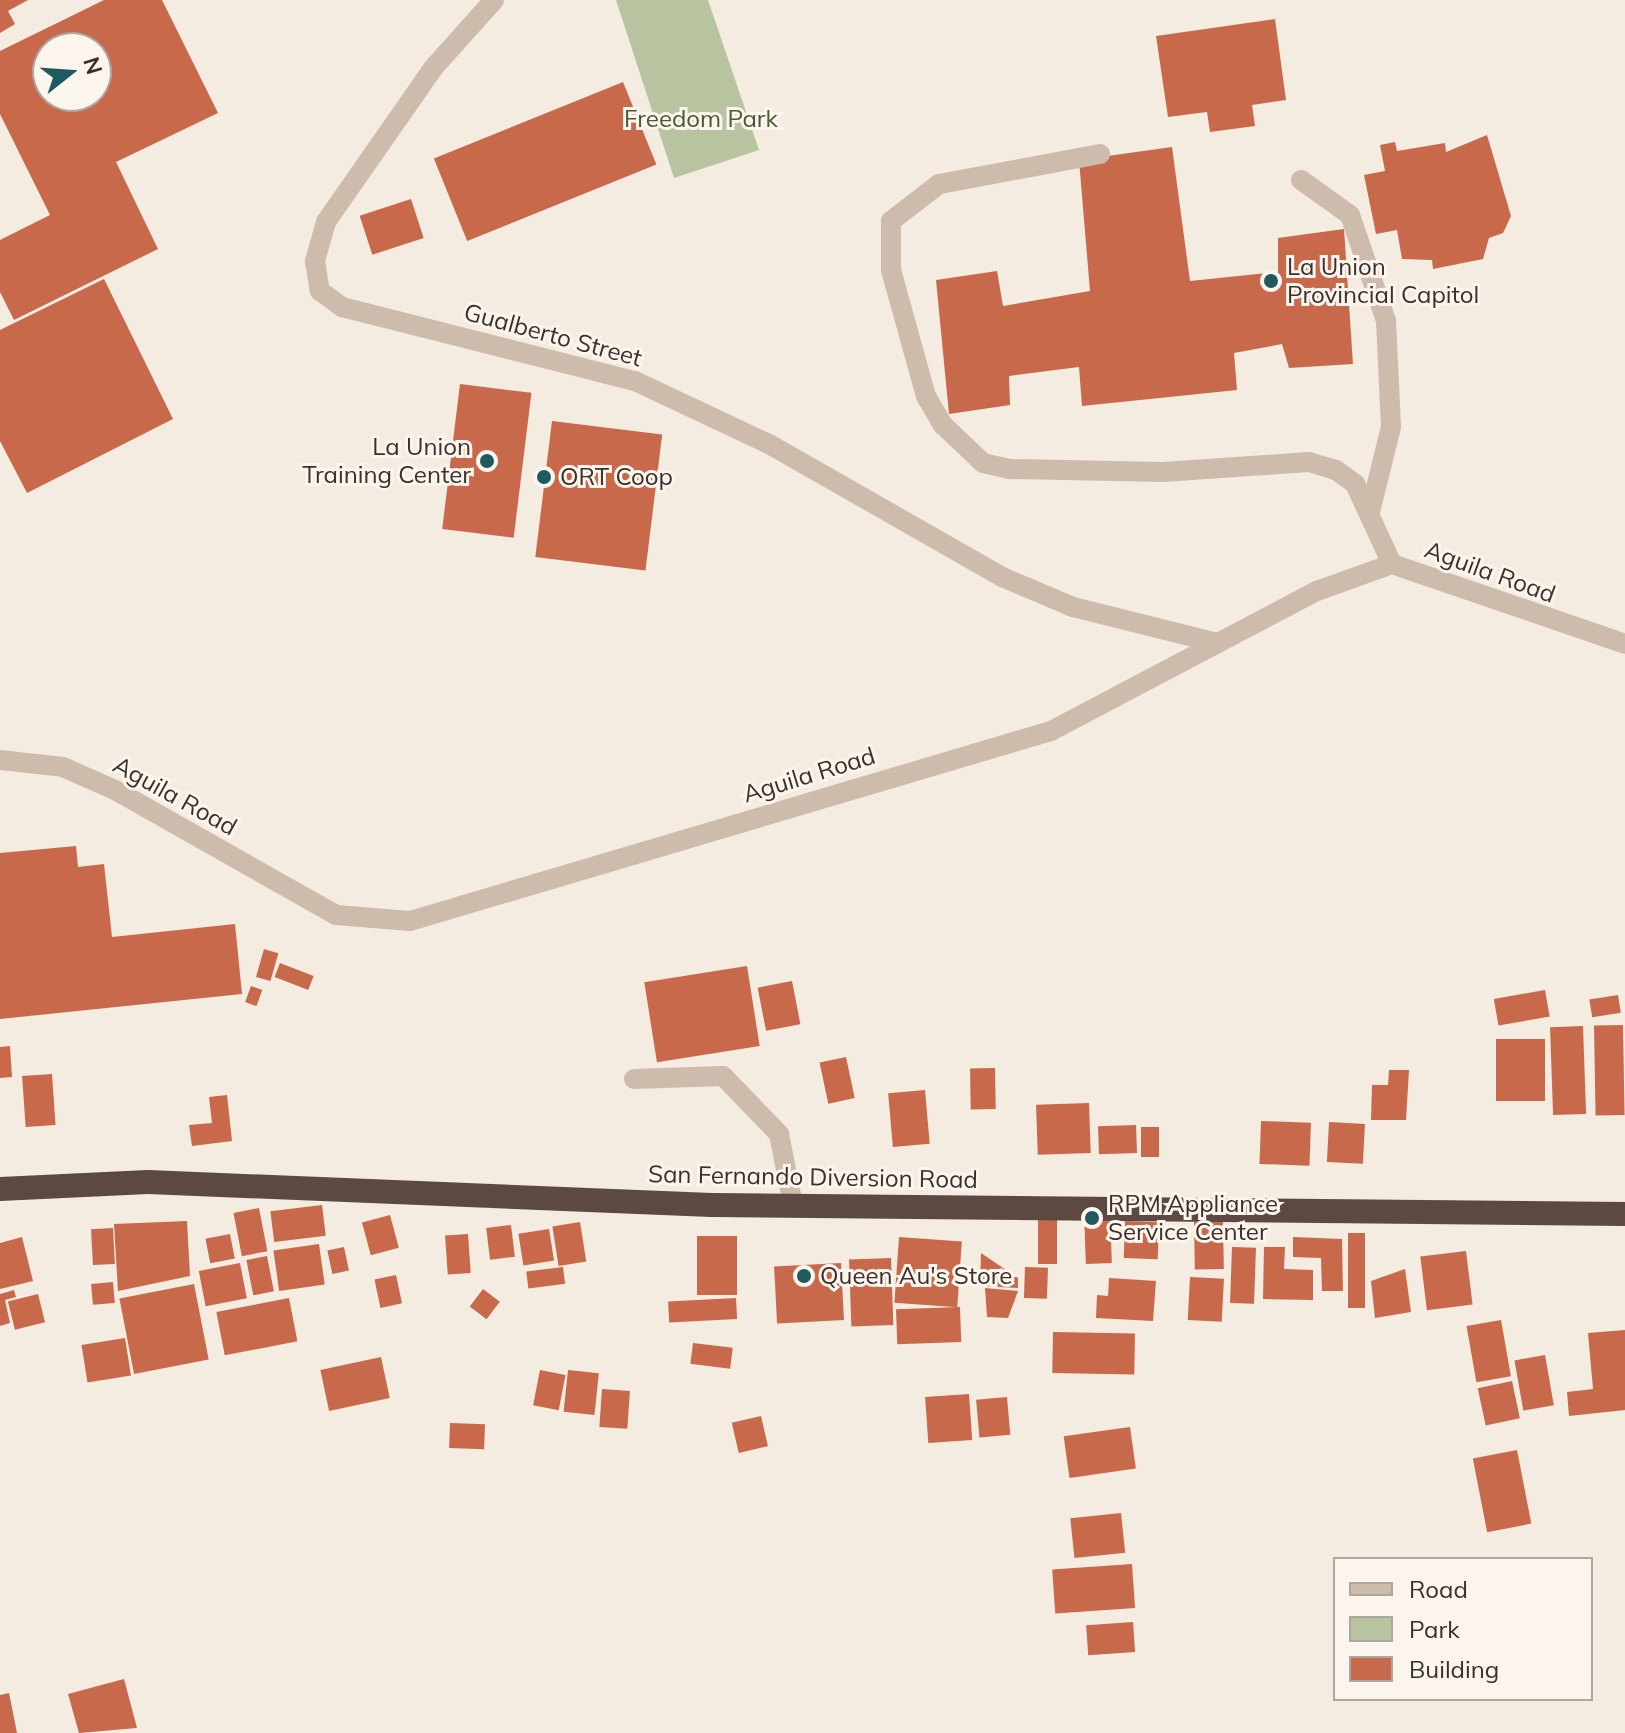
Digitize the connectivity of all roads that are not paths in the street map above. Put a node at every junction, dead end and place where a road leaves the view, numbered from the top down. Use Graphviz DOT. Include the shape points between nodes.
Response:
graph roads {
  1 [pos="494,0"];
  2 [pos="1100,154"];
  3 [pos="1301,180"];
  4 [pos="1370,512"];
  5 [pos="1392,564"];
  6 [pos="1217,643"];
  7 [pos="1625,644"];
  8 [pos="0,760"];
  9 [pos="634,1079"];
  10 [pos="0,1189"];
  11 [pos="793,1205"];
  12 [pos="1625,1214"];
  1 -- 6 [label="street, Gualberto Street" via="434,67 326,222 315,261 320,291 342,307 635,381 769,444 1002,577 1073,607"];
  2 -- 4 [label="street" via="939,184 891,221 891,270 926,396 943,425 983,463 1010,469 1163,472 1309,462 1355,484"];
  3 -- 4 [label="street" via="1350,215 1386,321 1391,427"];
  4 -- 5 [label="street"];
  5 -- 6 [label="street, Aguila Road" via="1317,591"];
  5 -- 7 [label="street, Aguila Road"];
  6 -- 8 [label="street, Aguila Road" via="1051,731 410,921 336,915 115,790 63,767"];
  9 -- 11 [label="street" via="723,1076 779,1134"];
  10 -- 11 [label="highway, San Fernando Diversion Road" via="148,1182"];
  11 -- 12 [label="highway, San Fernando Diversion Road"];
}
